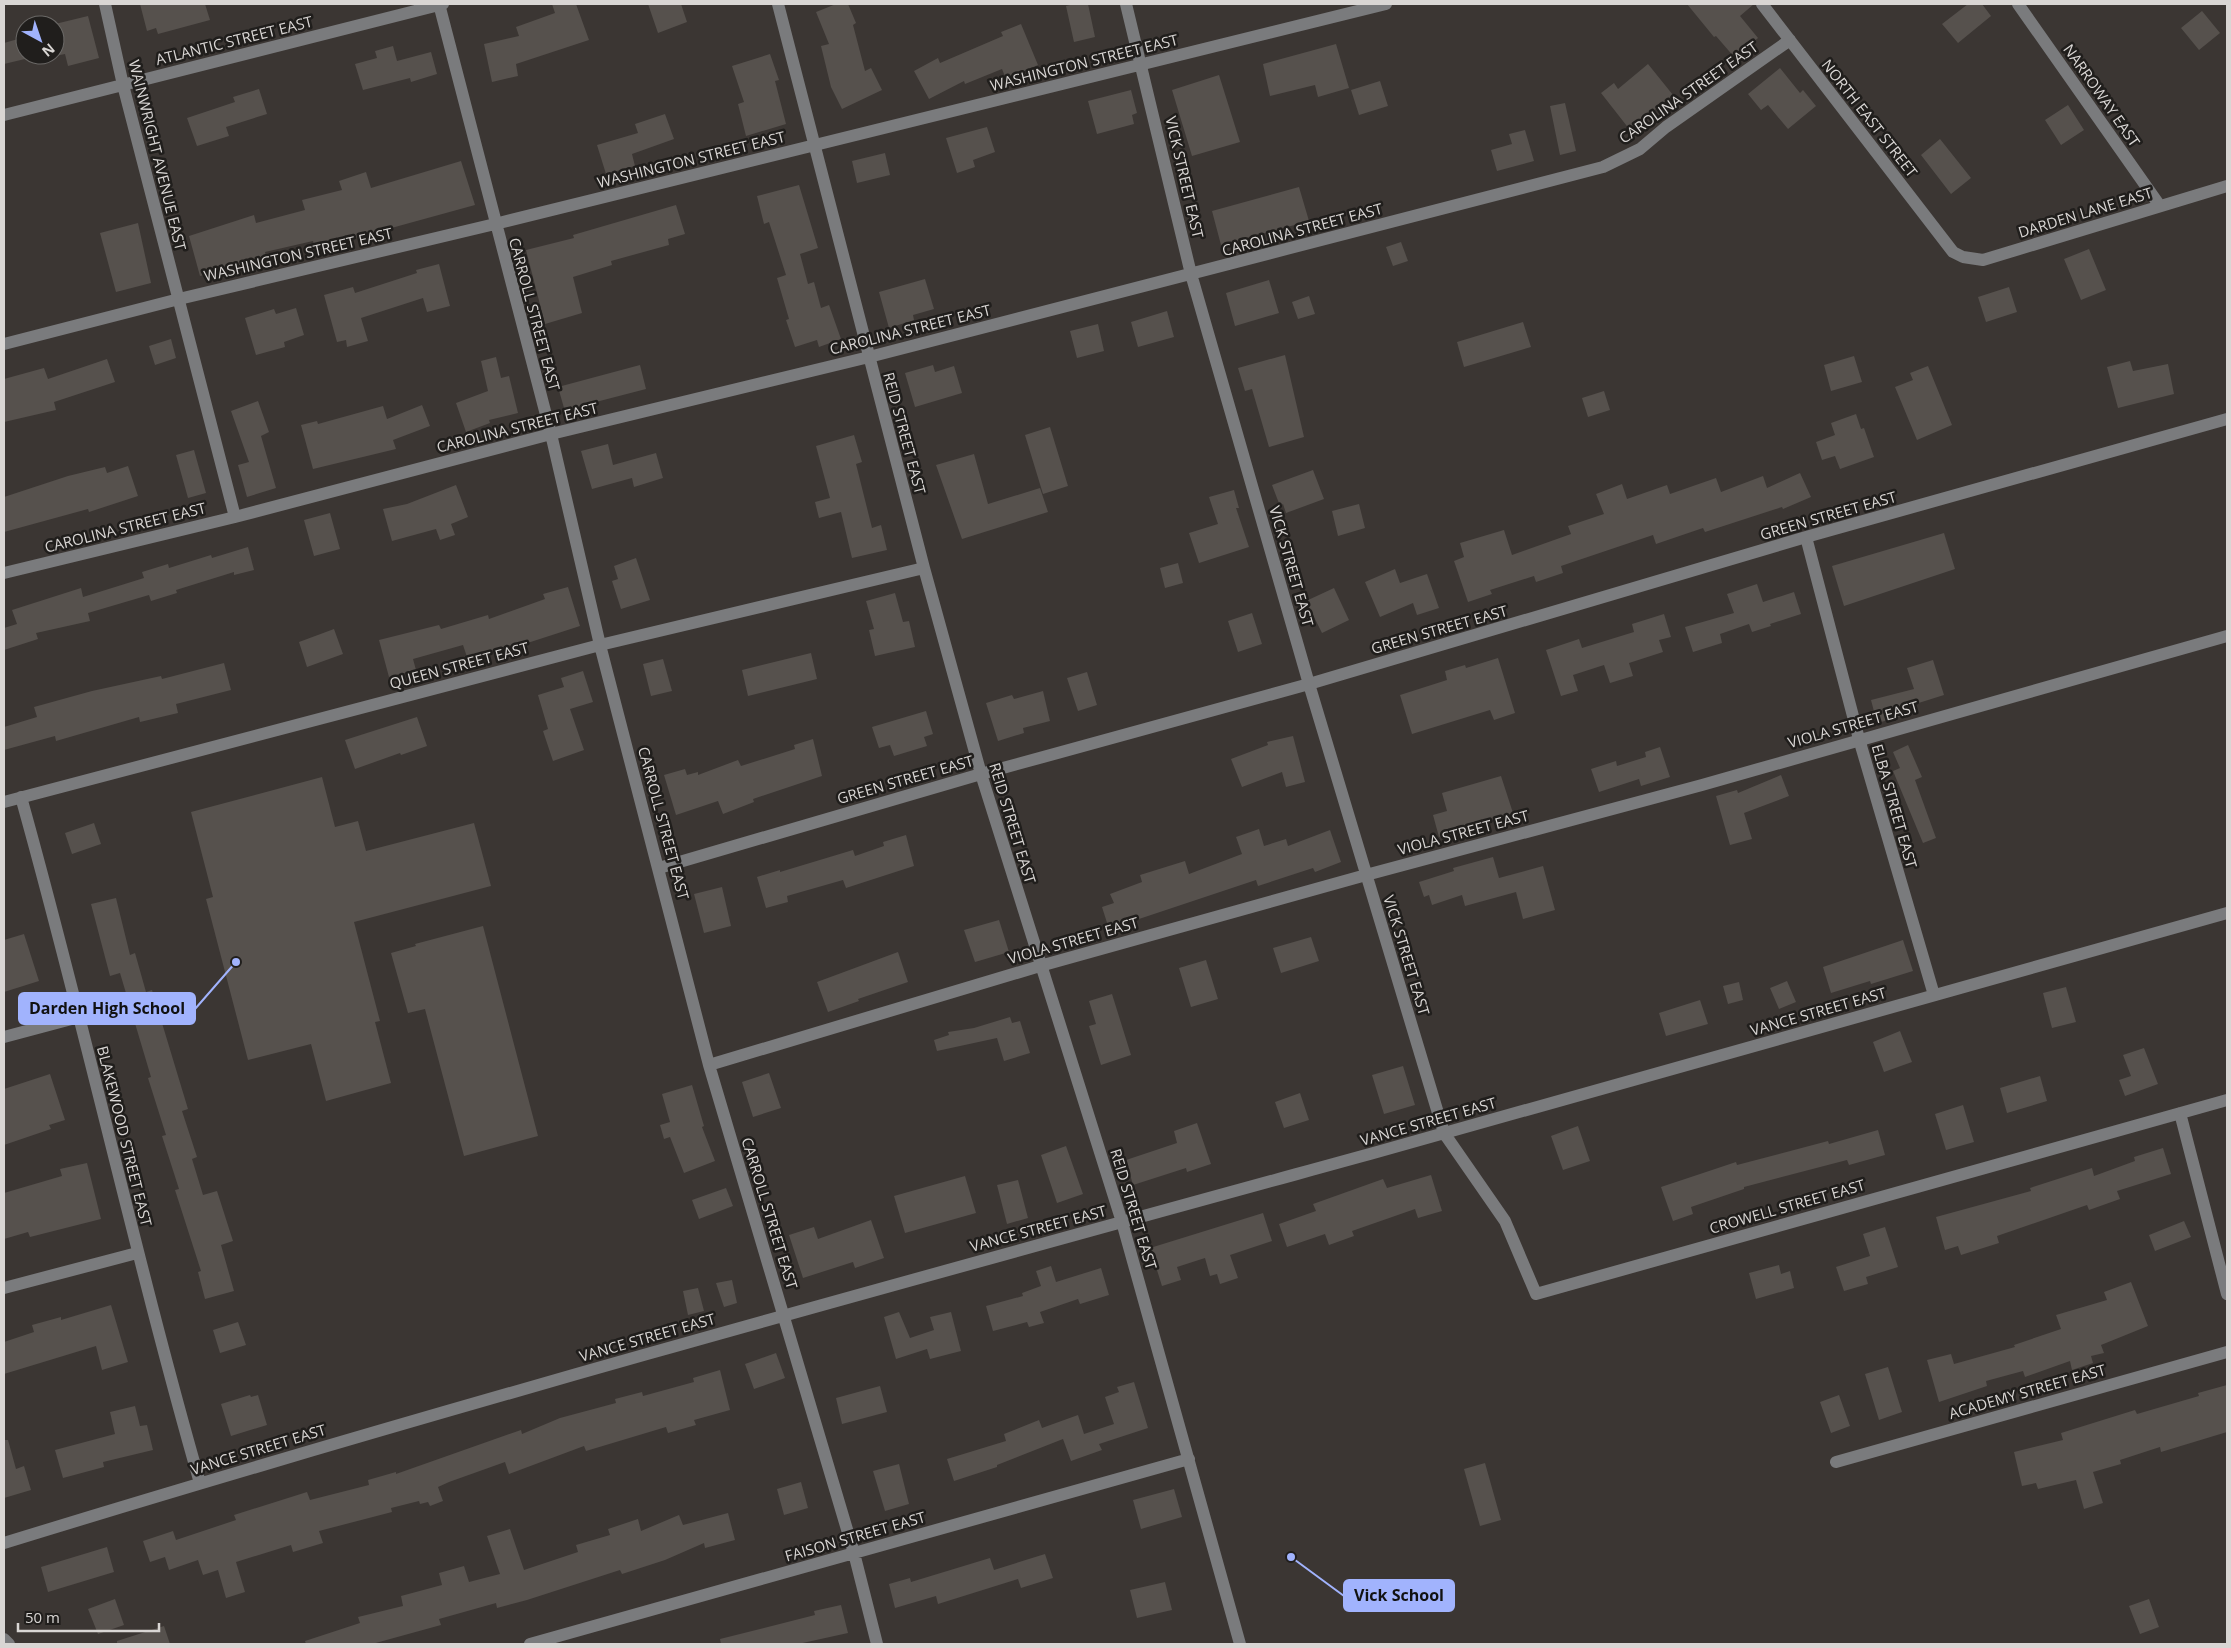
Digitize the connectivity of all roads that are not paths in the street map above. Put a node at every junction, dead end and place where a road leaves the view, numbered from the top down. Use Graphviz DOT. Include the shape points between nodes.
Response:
graph roads {
  1 [pos="105,4"];
  2 [pos="440,4"];
  3 [pos="778,4"];
  4 [pos="1126,4"];
  5 [pos="1386,4"];
  6 [pos="1762,4"];
  7 [pos="2018,4"];
  8 [pos="1790,40"];
  9 [pos="1142,64"];
  10 [pos="123,86"];
  11 [pos="4,115"];
  12 [pos="814,145"];
  13 [pos="2227,186"];
  14 [pos="2160,206"];
  15 [pos="495,224"];
  16 [pos="1953,252"];
  17 [pos="1191,274"];
  18 [pos="179,299"];
  19 [pos="4,344"];
  20 [pos="868,357"];
  21 [pos="2227,419"];
  22 [pos="551,434"];
  23 [pos="235,517"];
  24 [pos="1806,537"];
  25 [pos="924,568"];
  26 [pos="4,573"];
  27 [pos="2227,636"];
  28 [pos="600,645"];
  29 [pos="1309,684"];
  30 [pos="1859,739"];
  31 [pos="981,774"];
  32 [pos="21,797"];
  33 [pos="4,802"];
  34 [pos="659,868"];
  35 [pos="1366,875"];
  36 [pos="2227,913"];
  37 [pos="1040,966"];
  38 [pos="1934,995"];
  39 [pos="78,1016"];
  40 [pos="4,1037"];
  41 [pos="709,1065"];
  42 [pos="2227,1100"];
  43 [pos="2180,1113"];
  44 [pos="1444,1133"];
  45 [pos="1122,1222"];
  46 [pos="137,1253"];
  47 [pos="4,1288"];
  48 [pos="2227,1294"];
  49 [pos="784,1314"];
  50 [pos="2227,1352"];
  51 [pos="1189,1459"];
  52 [pos="1836,1462"];
  53 [pos="200,1483"];
  54 [pos="4,1543"];
  55 [pos="854,1553"];
  56 [pos="4,1639"];
  57 [pos="9,1644"];
  58 [pos="530,1644"];
  59 [pos="877,1644"];
  60 [pos="1240,1644"];
  1 -- 10 [label="street, WAINWRIGHT AVENUE EAST"];
  2 -- 10 [label="street, ATLANTIC STREET EAST"];
  2 -- 15 [label="street, CARROLL STREET EAST"];
  3 -- 12 [label="street, REID STREET EAST"];
  4 -- 9 [label="street, VICK STREET EAST"];
  5 -- 9 [label="street, WASHINGTON STREET EAST"];
  6 -- 8 [label="street, NORTH EAST STREET"];
  7 -- 14 [label="street, NARROWAY EAST"];
  8 -- 16 [label="street, NORTH EAST STREET"];
  8 -- 17 [label="street, CAROLINA STREET EAST" via="1640,149 1604,167"];
  9 -- 12 [label="street, WASHINGTON STREET EAST"];
  9 -- 17 [label="street, VICK STREET EAST"];
  10 -- 11 [label="street, ATLANTIC STREET EAST"];
  10 -- 18 [label="street, WAINWRIGHT AVENUE EAST"];
  12 -- 15 [label="street, WASHINGTON STREET EAST"];
  12 -- 20 [label="street, REID STREET EAST"];
  13 -- 14 [label="street, DARDEN LANE EAST"];
  14 -- 16 [label="street, DARDEN LANE EAST" via="1983,260"];
  15 -- 18 [label="street, WASHINGTON STREET EAST"];
  15 -- 22 [label="street, CARROLL STREET EAST"];
  17 -- 20 [label="street, CAROLINA STREET EAST"];
  17 -- 29 [label="street, VICK STREET EAST"];
  18 -- 19 [label="street, WASHINGTON STREET EAST"];
  18 -- 23 [label="street, WAINWRIGHT AVENUE EAST"];
  20 -- 22 [label="street, CAROLINA STREET EAST"];
  20 -- 25 [label="street, REID STREET EAST"];
  21 -- 24 [label="street, GREEN STREET EAST"];
  22 -- 23 [label="street, CAROLINA STREET EAST"];
  22 -- 28 [label="street, CARROLL STREET EAST"];
  23 -- 26 [label="street, CAROLINA STREET EAST"];
  24 -- 29 [label="street, GREEN STREET EAST"];
  24 -- 30 [label="street, ELBA STREET EAST"];
  25 -- 28 [label="street, QUEEN STREET EAST"];
  25 -- 31 [label="street, REID STREET EAST"];
  27 -- 30 [label="street, VIOLA STREET EAST"];
  28 -- 32 [label="street, QUEEN STREET EAST"];
  28 -- 34 [label="street, CARROLL STREET EAST"];
  29 -- 31 [label="street, GREEN STREET EAST"];
  29 -- 35 [label="street, VICK STREET EAST"];
  30 -- 35 [label="street, VIOLA STREET EAST" via="1702,785"];
  30 -- 38 [label="street, ELBA STREET EAST"];
  31 -- 34 [label="street, GREEN STREET EAST"];
  31 -- 37 [label="street, REID STREET EAST"];
  32 -- 33 [label="street, QUEEN STREET EAST"];
  32 -- 39 [label="street, BLAKEWOOD STREET EAST" via="57,924"];
  34 -- 41 [label="street, CARROLL STREET EAST"];
  35 -- 37 [label="street, VIOLA STREET EAST"];
  35 -- 44 [label="street, VICK STREET EAST"];
  36 -- 38 [label="street, VANCE STREET EAST"];
  37 -- 41 [label="street, VIOLA STREET EAST"];
  37 -- 45 [label="street, REID STREET EAST"];
  38 -- 44 [label="street, VANCE STREET EAST"];
  39 -- 40 [label="street"];
  39 -- 46 [label="street, BLAKEWOOD STREET EAST"];
  41 -- 49 [label="street, CARROLL STREET EAST"];
  42 -- 43 [label="street, CROWELL STREET EAST"];
  43 -- 44 [label="street, CROWELL STREET EAST" via="1536,1294 1505,1221"];
  43 -- 48 [label="street"];
  44 -- 45 [label="street, VANCE STREET EAST"];
  45 -- 49 [label="street, VANCE STREET EAST"];
  45 -- 51 [label="street, REID STREET EAST"];
  46 -- 47 [label="street"];
  46 -- 53 [label="street, BLAKEWOOD STREET EAST"];
  49 -- 53 [label="street, VANCE STREET EAST"];
  49 -- 55 [label="street, CARROLL STREET EAST"];
  50 -- 52 [label="street, ACADEMY STREET EAST"];
  51 -- 55 [label="street, FAISON STREET EAST"];
  51 -- 60 [label="street, REID STREET EAST"];
  53 -- 54 [label="street, VANCE STREET EAST"];
  55 -- 58 [label="street, FAISON STREET EAST"];
  55 -- 59 [label="street, CARROLL STREET EAST"];
  56 -- 57 [label="street"];
}
